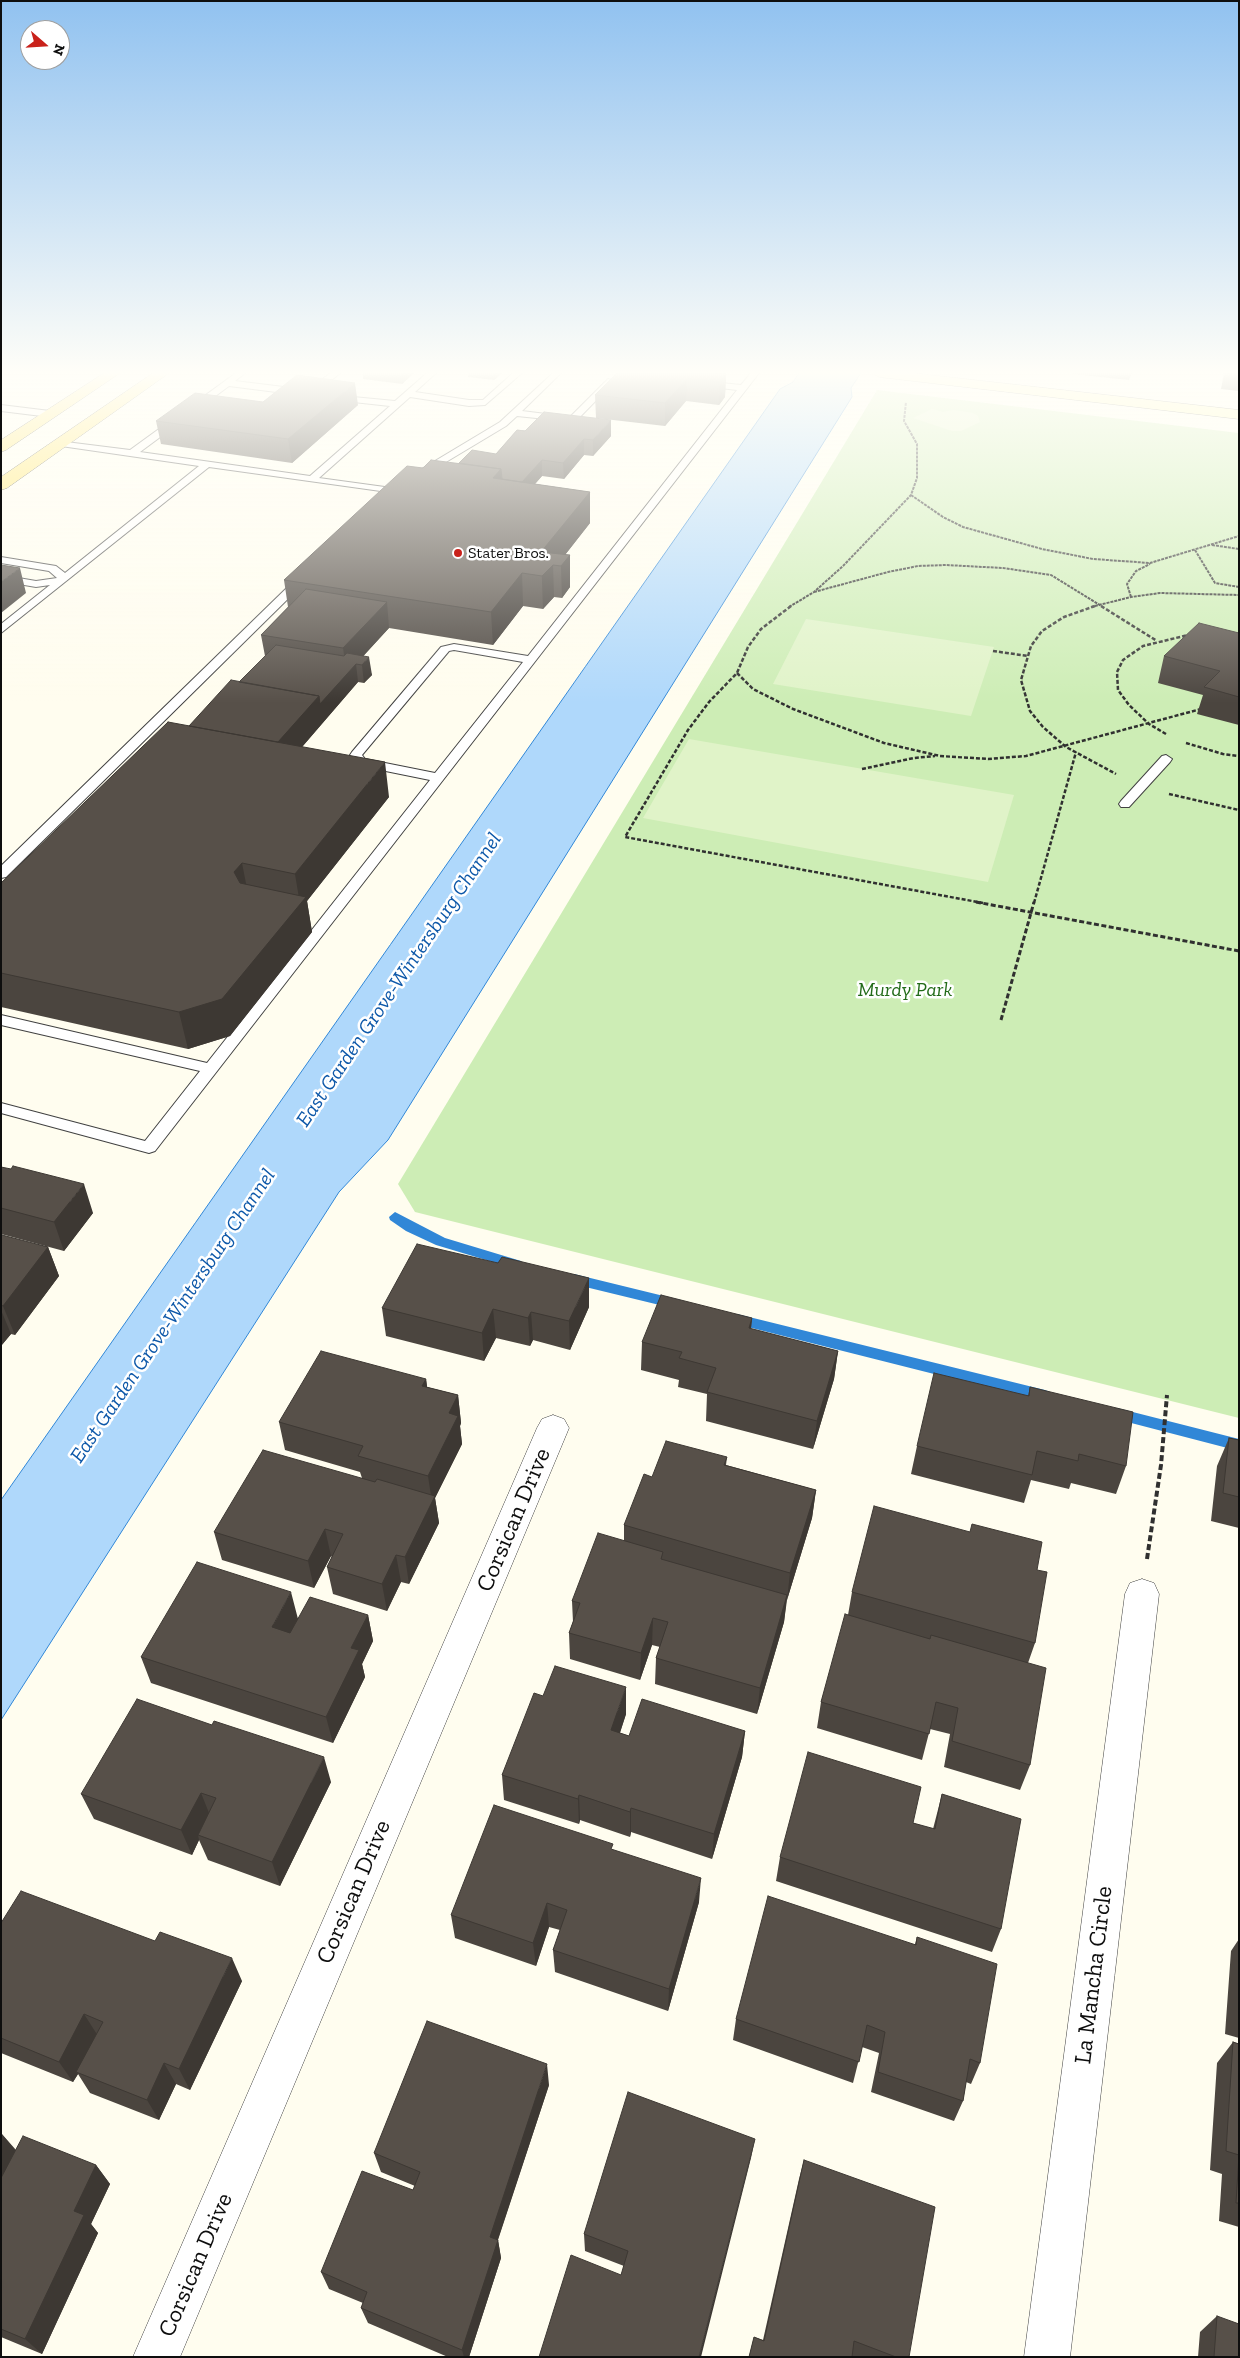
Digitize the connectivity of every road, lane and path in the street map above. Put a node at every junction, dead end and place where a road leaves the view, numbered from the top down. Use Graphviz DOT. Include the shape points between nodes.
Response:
graph roads {
  1 [pos="184,483"];
  2 [pos="346,483"];
  3 [pos="670,483"];
  4 [pos="915,483"];
  5 [pos="911,494"];
  6 [pos="380,502"];
  7 [pos="1239,536"];
  8 [pos="1210,545"];
  9 [pos="1239,549"];
  10 [pos="1195,550"];
  11 [pos="1,560"];
  12 [pos="1150,563"];
  13 [pos="308,573"];
  14 [pos="1,578"];
  15 [pos="65,579"];
  16 [pos="1239,587"];
  17 [pos="814,592"];
  18 [pos="1239,595"];
  19 [pos="1131,597"];
  20 [pos="1097,605"];
  21 [pos="1,630"];
  22 [pos="1194,635"];
  23 [pos="1157,641"];
  24 [pos="993,651"];
  25 [pos="1028,656"];
  26 [pos="532,660"];
  27 [pos="737,673"];
  28 [pos="1202,709"];
  29 [pos="1149,724"];
  30 [pos="1170,736"];
  31 [pos="1185,742"];
  32 [pos="1066,747"];
  33 [pos="1076,752"];
  34 [pos="938,755"];
  35 [pos="1239,756"];
  36 [pos="1166,759"];
  37 [pos="862,769"];
  38 [pos="440,778"];
  39 [pos="1142,784"];
  40 [pos="1125,804"];
  41 [pos="1239,810"];
  42 [pos="1,874"];
  43 [pos="1031,912"];
  44 [pos="1239,951"];
  45 [pos="1,1020"];
  46 [pos="1001,1020"];
  47 [pos="211,1069"];
  48 [pos="1,1108"];
  49 [pos="1166,1395"];
  50 [pos="553,1428"];
  51 [pos="1142,1594"];
  52 [pos="156,2357"];
  53 [pos="1047,2357"];
  1 -- 15 [label="lane"];
  2 -- 6 [label="lane" via="396,489"];
  3 -- 26 [label="lane"];
  4 -- 5 [label="path"];
  5 -- 12 [label="path" via="943,517 1001,539 1093,559"];
  5 -- 17 [label="path"];
  7 -- 8 [label="path"];
  8 -- 9 [label="path"];
  8 -- 10 [label="path"];
  10 -- 12 [label="path"];
  10 -- 16 [label="path" via="1215,583"];
  11 -- 15 [label="lane" via="52,568"];
  12 -- 19 [label="path" via="1136,571 1127,584"];
  13 -- 42 [label="lane"];
  14 -- 15 [label="lane" via="36,584"];
  15 -- 21 [label="lane"];
  17 -- 20 [label="path" via="888,572 946,565 1051,575"];
  17 -- 27 [label="path" via="781,612 762,629 748,647"];
  18 -- 19 [label="path" via="1185,592"];
  19 -- 20 [label="path"];
  20 -- 23 [label="path"];
  20 -- 25 [label="path" via="1064,617 1042,631"];
  22 -- 23 [label="path"];
  23 -- 29 [label="path" via="1133,652 1123,660 1117,672 1118,690"];
  24 -- 25 [label="path"];
  25 -- 32 [label="path" via="1021,680 1027,703 1043,727"];
  26 -- 38 [label="lane"];
  26 -- 38 [label="lane" via="454,647 446,649 356,756 360,762"];
  27 -- 34 [label="path" via="754,689 793,709 884,743"];
  27 -- 43 [label="path" via="688,730 625,837"];
  28 -- 29 [label="path"];
  29 -- 30 [label="path"];
  29 -- 32 [label="path"];
  31 -- 35 [label="path"];
  32 -- 33 [label="path"];
  32 -- 34 [label="path" via="1026,756 988,759"];
  33 -- 39 [label="path" via="1105,769"];
  33 -- 43 [label="path"];
  34 -- 37 [label="path"];
  36 -- 39 [label="lane"];
  38 -- 47 [label="lane"];
  39 -- 40 [label="lane"];
  39 -- 41 [label="path" via="1184,798"];
  43 -- 44 [label="path"];
  43 -- 46 [label="path"];
  45 -- 47 [label="lane"];
  47 -- 48 [label="lane" via="149,1147"];
  49 -- 51 [label="path" via="1161,1465"];
  50 -- 52 [label="street, Corsican Drive"];
  51 -- 53 [label="street, La Mancha Circle"];
}
